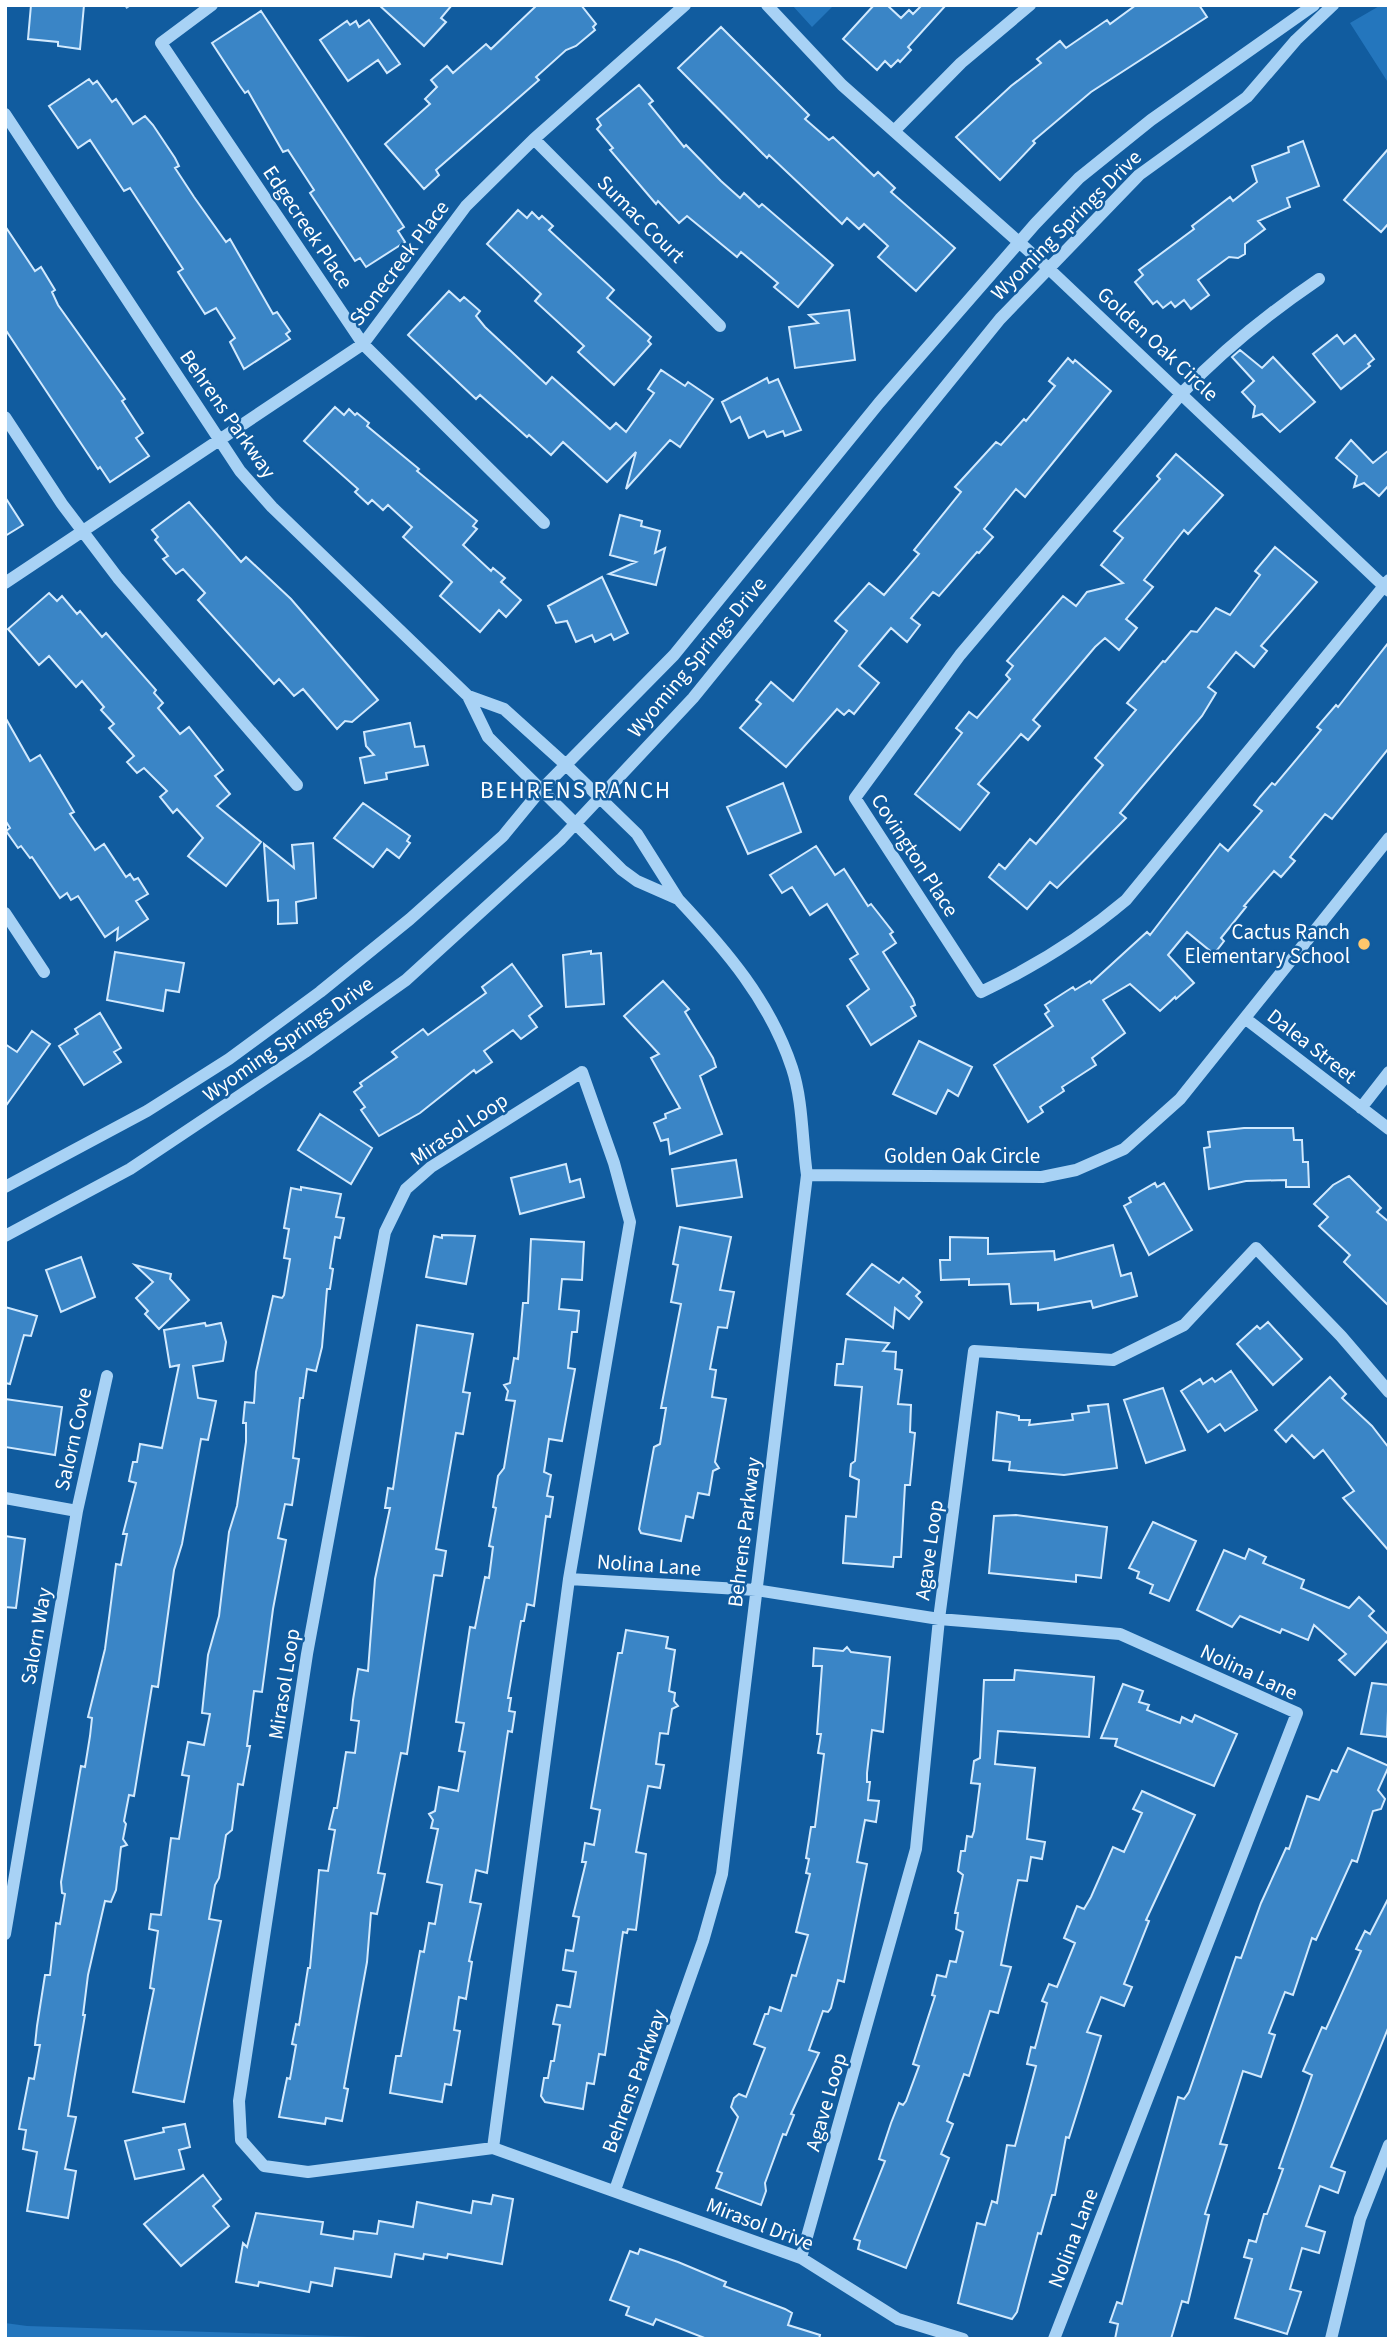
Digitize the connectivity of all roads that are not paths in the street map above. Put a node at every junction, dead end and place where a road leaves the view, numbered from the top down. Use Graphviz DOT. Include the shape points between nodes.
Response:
graph roads {
  1 [pos="212,5"];
  2 [pos="685,5"];
  3 [pos="766,5"];
  4 [pos="1030,5"];
  5 [pos="1314,5"];
  6 [pos="1333,5"];
  7 [pos="5,114"];
  8 [pos="895,130"];
  9 [pos="534,139"];
  10 [pos="1018,241"];
  11 [pos="1048,268"];
  12 [pos="1318,279"];
  13 [pos="720,326"];
  14 [pos="363,344"];
  15 [pos="1182,393"];
  16 [pos="5,417"];
  17 [pos="219,442"];
  18 [pos="544,523"];
  19 [pos="83,532"];
  20 [pos="5,583"];
  21 [pos="1387,585"];
  22 [pos="468,696"];
  23 [pos="566,765"];
  24 [pos="297,785"];
  25 [pos="540,791"];
  26 [pos="599,799"];
  27 [pos="575,825"];
  28 [pos="1389,838"];
  29 [pos="678,899"];
  30 [pos="5,913"];
  31 [pos="44,972"];
  32 [pos="1245,1019"];
  33 [pos="1389,1072"];
  34 [pos="1361,1108"];
  35 [pos="1389,1129"];
  36 [pos="807,1175"];
  37 [pos="5,1187"];
  38 [pos="5,1236"];
  39 [pos="107,1376"];
  40 [pos="1389,1392"];
  41 [pos="5,1498"];
  42 [pos="76,1511"];
  43 [pos="569,1579"];
  44 [pos="756,1590"];
  45 [pos="939,1619"];
  46 [pos="5,1934"];
  47 [pos="1389,2146"];
  48 [pos="493,2148"];
  49 [pos="615,2190"];
  50 [pos="801,2258"];
  51 [pos="963,2339"];
  52 [pos="1054,2339"];
  53 [pos="1331,2339"];
  1 -- 14 [label="street, Edgecreek Place" via="161,43"];
  2 -- 9 [label="street, Stonecreek Place"];
  3 -- 8 [label="street, Golden Oak Circle" via="842,85"];
  4 -- 8 [label="street" via="961,63"];
  5 -- 10 [label="street, Wyoming Springs Drive" via="1151,120 1079,178"];
  6 -- 11 [label="street, Wyoming Springs Drive" via="1247,97 1139,175"];
  7 -- 17 [label="street, Behrens Parkway"];
  8 -- 10 [label="street, Golden Oak Circle"];
  9 -- 13 [label="street, Sumac Court"];
  9 -- 14 [label="street, Stonecreek Place" via="466,206"];
  10 -- 11 [label="street, Golden Oak Circle"];
  10 -- 23 [label="street, Wyoming Springs Drive" via="674,655"];
  11 -- 15 [label="street, Golden Oak Circle"];
  11 -- 26 [label="street, Wyoming Springs Drive" via="968,358 693,698"];
  12 -- 15 [label="street, Covington Place" via="1221,353"];
  14 -- 17 [label="street, Stonecreek Place"];
  14 -- 18 [label="street, Edgecreek Place"];
  15 -- 21 [label="street, Golden Oak Circle"];
  15 -- 21 [label="street, Covington Place" via="960,655 855,798 981,992 1029,970 1126,900"];
  16 -- 19 [label="street"];
  17 -- 19 [label="street, Stonecreek Place"];
  17 -- 22 [label="street, Behrens Parkway" via="272,507"];
  19 -- 20 [label="street, Stonecreek Place"];
  19 -- 24 [label="street"];
  22 -- 23 [label="street, Behrens Parkway" via="503,709"];
  22 -- 25 [label="street, Behrens Parkway" via="488,737"];
  23 -- 25 [label="street, Wyoming Springs Drive"];
  23 -- 26 [label="street, Behrens Parkway"];
  25 -- 27 [label="street, Behrens Parkway"];
  25 -- 37 [label="street, Wyoming Springs Drive" via="503,836 410,919 229,1059 147,1111"];
  26 -- 27 [label="street, Wyoming Springs Drive"];
  26 -- 29 [label="street, Behrens Parkway" via="637,834"];
  27 -- 29 [label="street, Behrens Parkway" via="637,881"];
  27 -- 38 [label="street, Wyoming Springs Drive" via="385,995 188,1133"];
  28 -- 32 [label="street, Golden Oak Circle"];
  29 -- 36 [label="street, Behrens Parkway" via="745,974 776,1027 793,1070"];
  30 -- 31 [label="street"];
  32 -- 34 [label="street, Dalea Street"];
  32 -- 36 [label="street, Golden Oak Circle" via="1180,1099 1140,1136 1124,1149 1076,1170 1042,1177"];
  33 -- 34 [label="street"];
  34 -- 35 [label="street, Dalea Street"];
  36 -- 44 [label="street, Behrens Parkway"];
  39 -- 42 [label="street, Salorn Cove"];
  40 -- 45 [label="street, Agave Loop" via="1256,1248 1184,1325 1113,1360 974,1352"];
  41 -- 42 [label="street"];
  42 -- 46 [label="street, Salorn Way"];
  43 -- 44 [label="street, Nolina Lane"];
  43 -- 48 [label="street, Mirasol Loop"];
  43 -- 48 [label="street, Mirasol Loop" via="631,1222 582,1072 431,1167 406,1189 385,1232 307,1654 239,2101 242,2140 264,2165 308,2172"];
  44 -- 45 [label="street, Nolina Lane"];
  44 -- 49 [label="street, Behrens Parkway" via="722,1874"];
  45 -- 50 [label="street, Agave Loop" via="916,1849"];
  45 -- 52 [label="street, Nolina Lane" via="1120,1634 1297,1713"];
  47 -- 53 [label="street" via="1360,2219"];
  48 -- 49 [label="street, Mirasol Loop"];
  49 -- 50 [label="street, Mirasol Drive"];
  50 -- 51 [label="street, Mirasol Drive" via="898,2319"];
}
